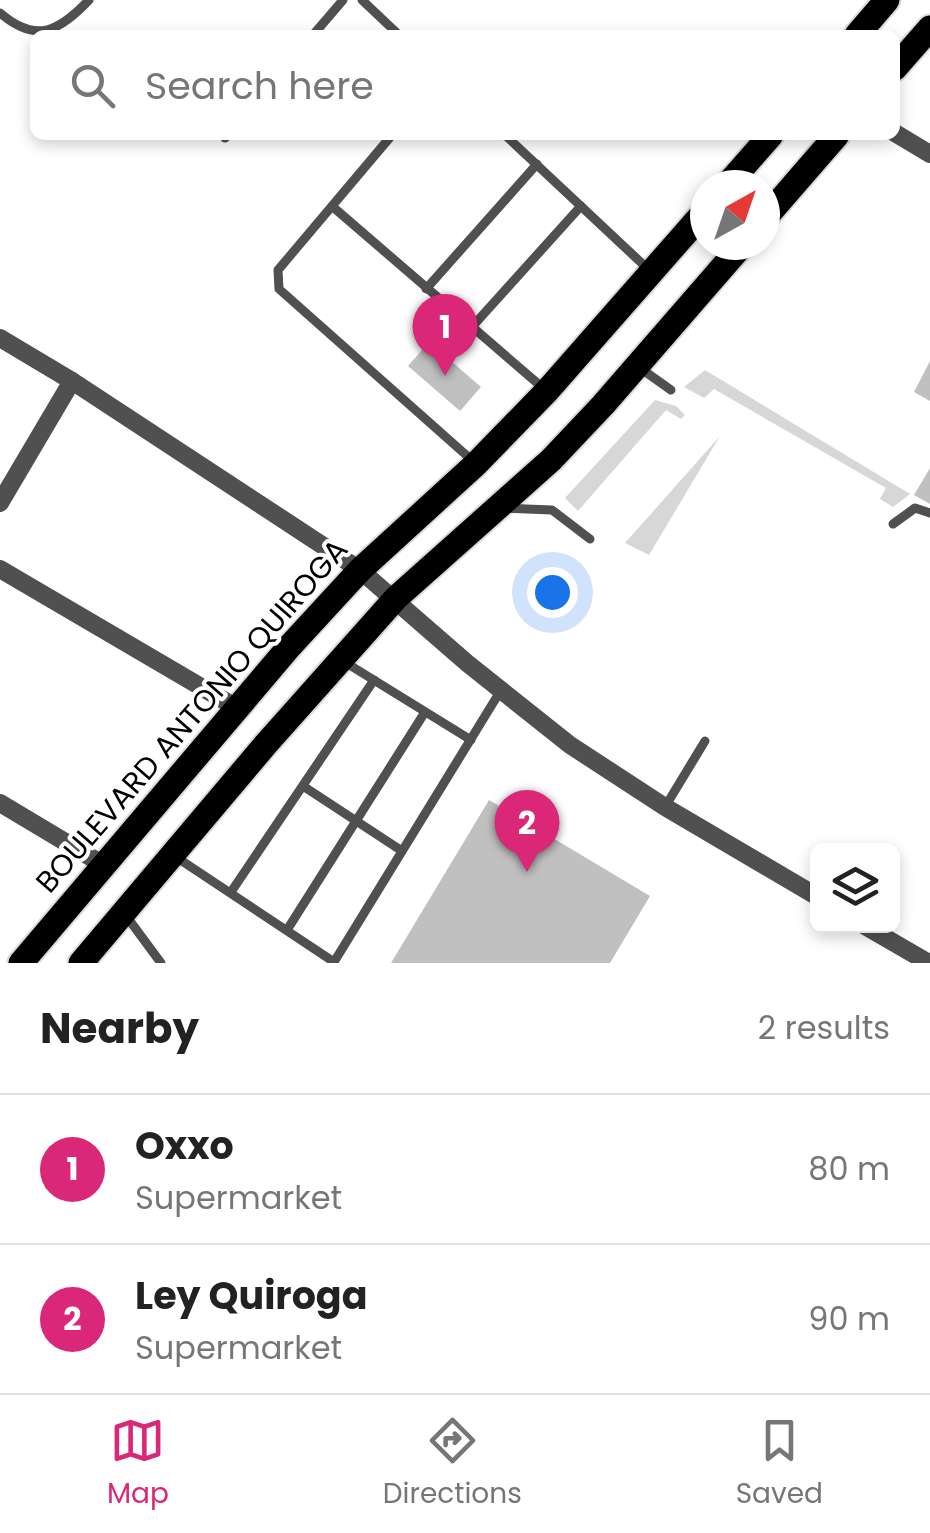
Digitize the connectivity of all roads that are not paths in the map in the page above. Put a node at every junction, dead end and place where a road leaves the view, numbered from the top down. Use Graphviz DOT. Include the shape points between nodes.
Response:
graph roads {
  1 [pos="89,0"];
  2 [pos="342,0"];
  3 [pos="362,0"];
  4 [pos="888,0"];
  5 [pos="0,13"];
  6 [pos="930,28"];
  7 [pos="30,30"];
  8 [pos="44,30"];
  9 [pos="317,30"];
  10 [pos="394,30"];
  11 [pos="861,30"];
  12 [pos="900,62"];
  13 [pos="900,136"];
  14 [pos="388,140"];
  15 [pos="511,140"];
  16 [pos="767,140"];
  17 [pos="833,140"];
  18 [pos="930,154"];
  19 [pos="537,164"];
  20 [pos="740,170"];
  21 [pos="780,201"];
  22 [pos="582,206"];
  23 [pos="334,207"];
  24 [pos="690,228"];
  25 [pos="729,260"];
  26 [pos="652,272"];
  27 [pos="426,288"];
  28 [pos="471,328"];
  29 [pos="0,338"];
  30 [pos="637,366"];
  31 [pos="72,381"];
  32 [pos="671,390"];
  33 [pos="547,391"];
  34 [pos="476,464"];
  35 [pos="0,503"];
  36 [pos="496,508"];
  37 [pos="930,513"];
  38 [pos="893,524"];
  39 [pos="590,539"];
  40 [pos="0,570"];
  41 [pos="360,570"];
  42 [pos="396,598"];
  43 [pos="340,659"];
  44 [pos="374,680"];
  45 [pos="501,690"];
  46 [pos="238,708"];
  47 [pos="425,712"];
  48 [pos="471,740"];
  49 [pos="706,741"];
  50 [pos="302,786"];
  51 [pos="0,803"];
  52 [pos="665,807"];
  53 [pos="354,822"];
  54 [pos="402,852"];
  55 [pos="173,854"];
  56 [pos="102,864"];
  57 [pos="231,892"];
  58 [pos="810,892"];
  59 [pos="124,912"];
  60 [pos="287,930"];
  61 [pos="877,933"];
  62 [pos="21,963"];
  63 [pos="81,963"];
  64 [pos="161,963"];
  65 [pos="929,963"];
  1 -- 8 [label="lane" via="64,26"];
  2 -- 9 [label="lane"];
  3 -- 10 [label="lane"];
  4 -- 11 [label="main road"];
  5 -- 7 [label="lane"];
  6 -- 12 [label="main road"];
  13 -- 18 [label="street"];
  14 -- 23 [label="lane"];
  15 -- 19 [label="lane"];
  16 -- 20 [label="main road"];
  17 -- 21 [label="main road"];
  19 -- 22 [label="lane"];
  19 -- 27 [label="lane"];
  22 -- 26 [label="lane"];
  22 -- 28 [label="lane"];
  23 -- 27 [label="lane"];
  23 -- 34 [label="lane" via="278,270 279,289"];
  24 -- 26 [label="main road, BOULEVARD ANTONIO QUIROGA"];
  25 -- 30 [label="main road"];
  26 -- 33 [label="main road, BOULEVARD ANTONIO QUIROGA"];
  27 -- 28 [label="lane"];
  28 -- 33 [label="lane"];
  29 -- 31 [label="street"];
  30 -- 32 [label="lane"];
  30 -- 36 [label="main road" via="551,460"];
  31 -- 35 [label="street"];
  31 -- 41 [label="street"];
  33 -- 34 [label="main road, BOULEVARD ANTONIO QUIROGA"];
  34 -- 41 [label="main road, BOULEVARD ANTONIO QUIROGA"];
  36 -- 39 [label="lane" via="552,510"];
  36 -- 42 [label="main road"];
  37 -- 38 [label="lane" via="915,508"];
  40 -- 46 [label="street"];
  41 -- 42 [label="street"];
  41 -- 46 [label="main road, BOULEVARD ANTONIO QUIROGA"];
  42 -- 43 [label="main road"];
  42 -- 45 [label="street"];
  43 -- 44 [label="lane"];
  43 -- 55 [label="main road"];
  44 -- 47 [label="lane"];
  44 -- 50 [label="lane"];
  45 -- 48 [label="lane"];
  45 -- 52 [label="street"];
  46 -- 56 [label="main road, BOULEVARD ANTONIO QUIROGA"];
  47 -- 48 [label="lane"];
  47 -- 53 [label="lane"];
  48 -- 54 [label="lane"];
  49 -- 52 [label="lane"];
  50 -- 53 [label="lane"];
  50 -- 57 [label="lane"];
  51 -- 56 [label="street"];
  52 -- 58 [label="street"];
  53 -- 54 [label="lane"];
  53 -- 60 [label="lane"];
  54 -- 60 [label="lane" via="334,962"];
  55 -- 57 [label="lane"];
  55 -- 59 [label="main road"];
  56 -- 62 [label="main road, BOULEVARD ANTONIO QUIROGA"];
  57 -- 60 [label="lane"];
  59 -- 63 [label="main road"];
  59 -- 64 [label="lane"];
  61 -- 65 [label="street"];
}
